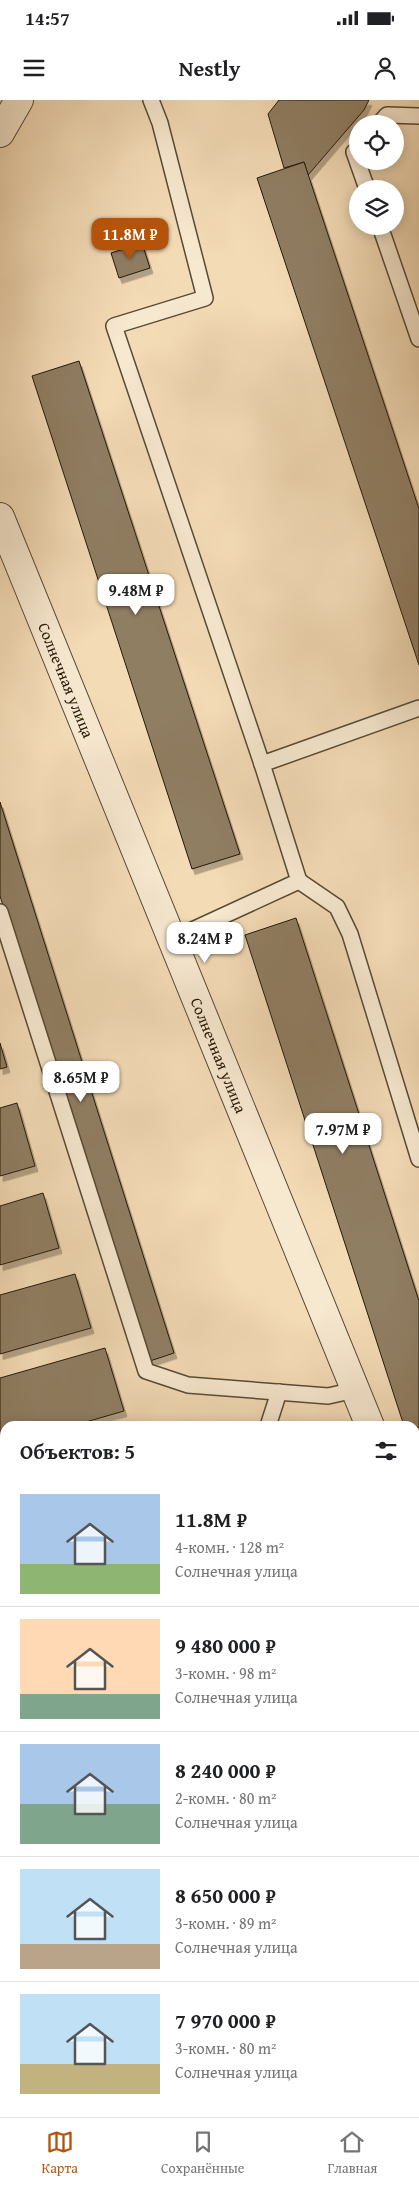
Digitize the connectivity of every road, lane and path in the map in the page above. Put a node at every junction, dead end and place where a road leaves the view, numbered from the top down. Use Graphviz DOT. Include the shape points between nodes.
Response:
graph roads {
  1 [pos="19,100"];
  2 [pos="150,100"];
  3 [pos="404,116"];
  4 [pos="419,116"];
  5 [pos="1,128"];
  6 [pos="383,235"];
  7 [pos="419,339"];
  8 [pos="0,517"];
  9 [pos="419,708"];
  10 [pos="262,764"];
  11 [pos="299,881"];
  12 [pos="0,912"];
  13 [pos="171,937"];
  14 [pos="419,1159"];
  15 [pos="355,1390"];
  16 [pos="279,1392"];
  17 [pos="270,1421"];
  18 [pos="368,1421"];
  1 -- 5 [label="street"];
  2 -- 10 [label="lane" via="160,124 205,298 114,326"];
  3 -- 4 [label="lane"];
  6 -- 7 [label="lane"];
  8 -- 13 [label="street, Солнечная улица"];
  9 -- 10 [label="lane"];
  10 -- 11 [label="lane"];
  11 -- 13 [label="lane"];
  11 -- 14 [label="lane" via="337,906 350,934"];
  12 -- 16 [label="lane" via="146,1371 188,1385"];
  13 -- 15 [label="street, Солнечная улица"];
  15 -- 16 [label="lane" via="328,1396"];
  15 -- 18 [label="street, Солнечная улица"];
  16 -- 17 [label="lane"];
}
